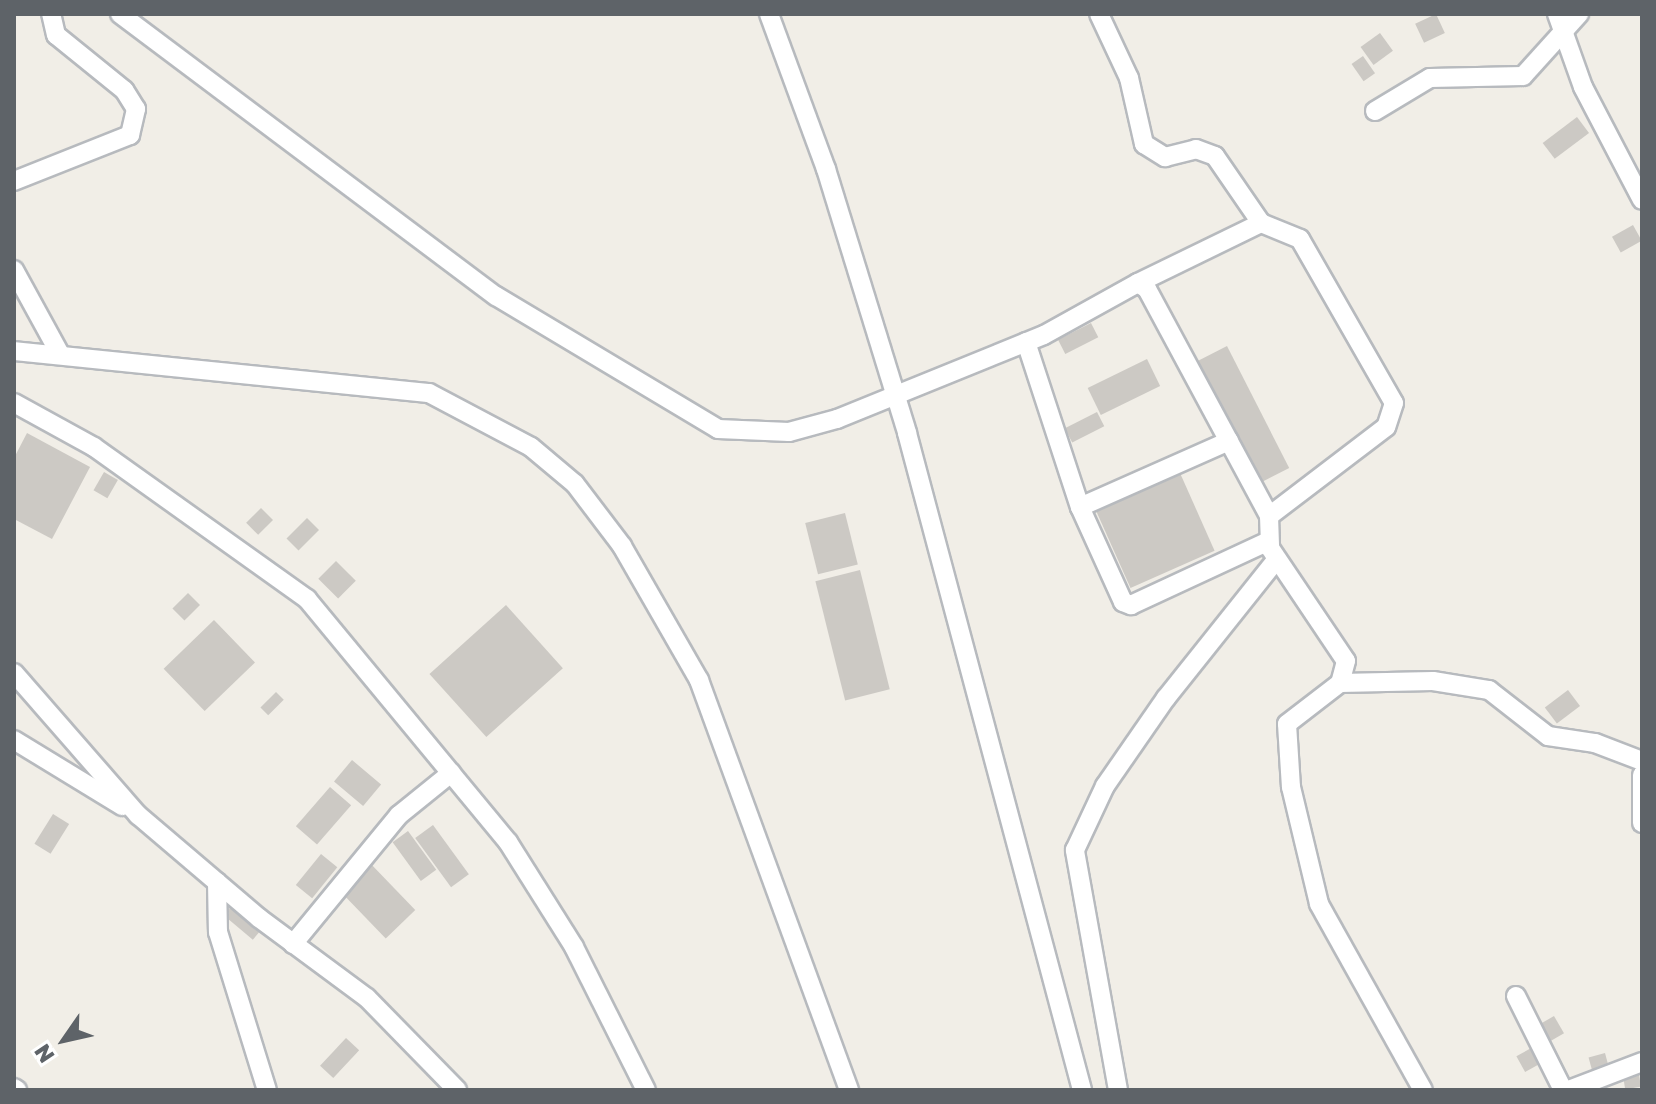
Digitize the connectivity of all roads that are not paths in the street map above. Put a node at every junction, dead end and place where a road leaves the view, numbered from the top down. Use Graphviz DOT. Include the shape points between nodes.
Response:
graph roads {
  1 [pos="51,14"];
  2 [pos="120,14"];
  3 [pos="769,14"];
  4 [pos="1099,14"];
  5 [pos="1579,14"];
  6 [pos="1560,21"];
  7 [pos="1375,111"];
  8 [pos="14,181"];
  9 [pos="1642,200"];
  10 [pos="1261,223"];
  11 [pos="14,270"];
  12 [pos="1138,283"];
  13 [pos="1026,342"];
  14 [pos="14,351"];
  15 [pos="60,354"];
  16 [pos="895,398"];
  17 [pos="14,403"];
  18 [pos="1229,441"];
  19 [pos="1080,507"];
  20 [pos="1269,516"];
  21 [pos="1269,541"];
  22 [pos="1276,560"];
  23 [pos="14,673"];
  24 [pos="1340,683"];
  25 [pos="14,740"];
  26 [pos="1642,761"];
  27 [pos="451,773"];
  28 [pos="1642,775"];
  29 [pos="138,815"];
  30 [pos="1642,823"];
  31 [pos="217,882"];
  32 [pos="293,944"];
  33 [pos="1516,996"];
  34 [pos="1642,1062"];
  35 [pos="267,1090"];
  36 [pos="457,1090"];
  37 [pos="646,1090"];
  38 [pos="849,1090"];
  39 [pos="1082,1090"];
  40 [pos="1118,1090"];
  41 [pos="1423,1090"];
  42 [pos="1563,1090"];
  43 [pos="1569,1090"];
  1 -- 8 [label="street" via="56,35 124,90 136,109 130,135"];
  2 -- 16 [label="street" via="496,296 718,429 789,432"];
  3 -- 16 [label="street" via="826,169"];
  4 -- 10 [label="street" via="1129,78 1138,126 1150,153 1165,157 1196,149 1215,156"];
  5 -- 6 [label="street"];
  6 -- 7 [label="street" via="1523,76 1430,78"];
  6 -- 9 [label="street" via="1595,112"];
  10 -- 12 [label="street"];
  10 -- 20 [label="street" via="1300,239 1313,256 1394,403 1386,427"];
  11 -- 15 [label="street"];
  12 -- 13 [label="street"];
  12 -- 18 [label="street" via="1152,294"];
  13 -- 16 [label="street"];
  13 -- 19 [label="street"];
  14 -- 15 [label="street"];
  15 -- 38 [label="street" via="429,393 531,447 575,484 622,546 694,669"];
  16 -- 39 [label="street"];
  17 -- 27 [label="street" via="94,447 307,599"];
  18 -- 19 [label="street"];
  18 -- 20 [label="street"];
  19 -- 21 [label="street" via="1118,597 1131,605"];
  20 -- 21 [label="street"];
  21 -- 22 [label="street"];
  22 -- 24 [label="street" via="1338,645 1346,661"];
  22 -- 40 [label="street" via="1105,786 1075,850"];
  23 -- 29 [label="street"];
  24 -- 26 [label="street" via="1433,681 1489,690 1548,736 1595,743"];
  24 -- 41 [label="street" via="1287,724 1291,787 1319,904"];
  25 -- 29 [label="street"];
  27 -- 32 [label="street" via="399,815"];
  27 -- 37 [label="street" via="545,899"];
  28 -- 30 [label="street"];
  29 -- 31 [label="street"];
  31 -- 32 [label="street"];
  31 -- 35 [label="street" via="218,932"];
  32 -- 36 [label="street" via="367,998"];
  33 -- 42 [label="street"];
  34 -- 43 [label="street"];
}
